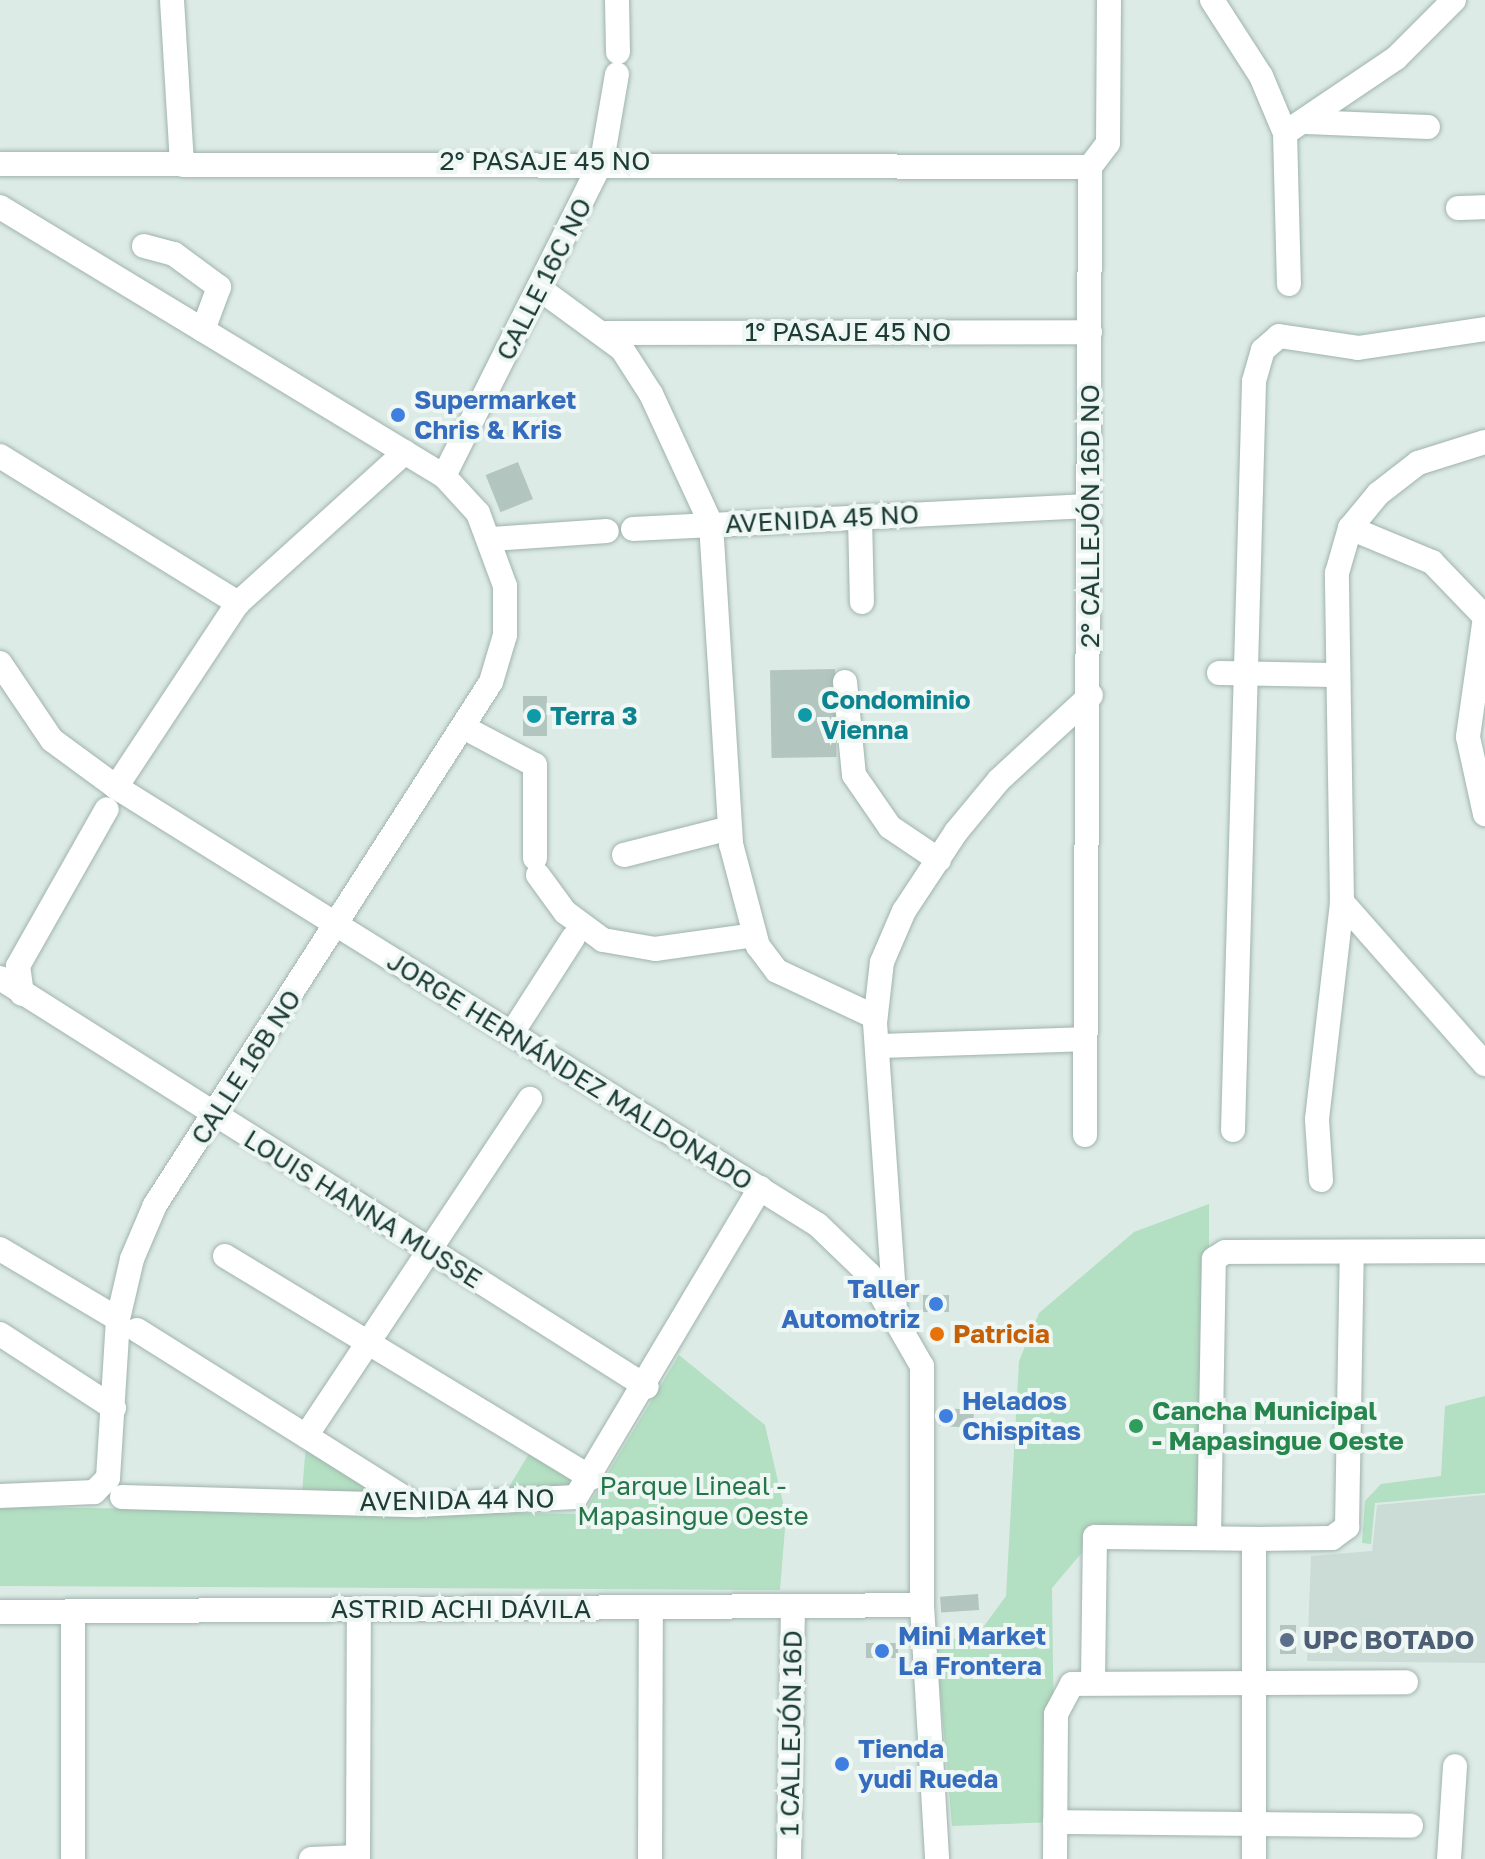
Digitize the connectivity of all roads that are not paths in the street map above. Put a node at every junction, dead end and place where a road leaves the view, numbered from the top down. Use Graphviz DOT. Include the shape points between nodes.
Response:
graph roads {
  1 [pos="172,0"];
  2 [pos="617,0"];
  3 [pos="1109,0"];
  4 [pos="1212,0"];
  5 [pos="1454,0"];
  6 [pos="1428,127"];
  7 [pos="1296,128"];
  8 [pos="602,161"];
  9 [pos="0,164"];
  10 [pos="182,165"];
  11 [pos="1090,167"];
  12 [pos="0,207"];
  13 [pos="1485,207"];
  14 [pos="1458,208"];
  15 [pos="144,246"];
  16 [pos="1289,284"];
  17 [pos="540,289"];
  18 [pos="1485,329"];
  19 [pos="203,330"];
  20 [pos="1090,332"];
  21 [pos="607,333"];
  22 [pos="1485,442"];
  23 [pos="405,452"];
  24 [pos="0,456"];
  25 [pos="444,476"];
  26 [pos="1088,506"];
  27 [pos="860,517"];
  28 [pos="711,524"];
  29 [pos="1350,528"];
  30 [pos="633,529"];
  31 [pos="607,531"];
  32 [pos="492,539"];
  33 [pos="862,602"];
  34 [pos="238,603"];
  35 [pos="0,663"];
  36 [pos="1219,673"];
  37 [pos="1250,673"];
  38 [pos="1334,675"];
  39 [pos="845,682"];
  40 [pos="1091,695"];
  41 [pos="463,727"];
  42 [pos="112,798"];
  43 [pos="1485,814"];
  44 [pos="730,828"];
  45 [pos="624,855"];
  46 [pos="939,860"];
  47 [pos="1342,902"];
  48 [pos="337,928"];
  49 [pos="754,935"];
  50 [pos="573,938"];
  51 [pos="0,978"];
  52 [pos="22,994"];
  53 [pos="875,1017"];
  54 [pos="512,1033"];
  55 [pos="1085,1039"];
  56 [pos="878,1046"];
  57 [pos="1485,1064"];
  58 [pos="530,1099"];
  59 [pos="215,1116"];
  60 [pos="1233,1130"];
  61 [pos="1085,1135"];
  62 [pos="1321,1180"];
  63 [pos="760,1188"];
  64 [pos="0,1249"];
  65 [pos="1485,1251"];
  66 [pos="1352,1252"];
  67 [pos="429,1253"];
  68 [pos="225,1256"];
  69 [pos="895,1309"];
  70 [pos="127,1324"];
  71 [pos="0,1334"];
  72 [pos="371,1341"];
  73 [pos="647,1387"];
  74 [pos="114,1408"];
  75 [pos="306,1436"];
  76 [pos="0,1477"];
  77 [pos="591,1478"];
  78 [pos="112,1492"];
  79 [pos="0,1496"];
  80 [pos="27,1496"];
  81 [pos="417,1505"];
  82 [pos="1209,1537"];
  83 [pos="1254,1539"];
  84 [pos="922,1605"];
  85 [pos="793,1606"];
  86 [pos="651,1607"];
  87 [pos="359,1610"];
  88 [pos="0,1612"];
  89 [pos="73,1612"];
  90 [pos="1093,1679"];
  91 [pos="1256,1681"];
  92 [pos="1406,1682"];
  93 [pos="1455,1766"];
  94 [pos="1055,1822"];
  95 [pos="1254,1824"];
  96 [pos="1411,1826"];
  97 [pos="358,1858"];
  98 [pos="73,1859"];
  99 [pos="311,1859"];
  100 [pos="650,1859"];
  101 [pos="789,1859"];
  102 [pos="937,1859"];
  103 [pos="1055,1859"];
  104 [pos="1254,1859"];
  105 [pos="1449,1859"];
  1 -- 10 [label="street"];
  2 -- 8 [label="street, CALLE 16C NO" via="618,63"];
  3 -- 11 [label="street, 2° CALLEJÓN 16D NO" via="1108,143"];
  4 -- 7 [label="street"];
  5 -- 7 [label="street" via="1396,58"];
  6 -- 7 [label="street"];
  7 -- 16 [label="street"];
  8 -- 10 [label="street, 2° PASAJE 45 NO"];
  8 -- 11 [label="street, 2° PASAJE 45 NO"];
  8 -- 17 [label="street, CALLE 16C NO"];
  9 -- 10 [label="street, 2° PASAJE 45 NO"];
  11 -- 20 [label="street, 2° CALLEJÓN 16D NO"];
  12 -- 19 [label="street"];
  13 -- 14 [label="street"];
  15 -- 19 [label="street" via="174,254 219,287"];
  17 -- 21 [label="street, AVENIDA 45 NO"];
  17 -- 25 [label="street, CALLE 16C NO"];
  18 -- 37 [label="street" via="1358,348 1279,336 1263,350 1254,381"];
  19 -- 23 [label="street"];
  20 -- 21 [label="street, 1° PASAJE 45 NO"];
  20 -- 26 [label="street, 2° CALLEJÓN 16D NO"];
  21 -- 28 [label="street, AVENIDA 45 NO" via="651,394"];
  22 -- 29 [label="street" via="1418,463 1378,494"];
  23 -- 25 [label="street"];
  23 -- 34 [label="street"];
  24 -- 34 [label="street"];
  25 -- 32 [label="street"];
  26 -- 27 [label="street, AVENIDA 45 NO"];
  26 -- 40 [label="street, 2° CALLEJÓN 16D NO"];
  27 -- 28 [label="street, AVENIDA 45 NO"];
  27 -- 33 [label="street"];
  28 -- 30 [label="street"];
  28 -- 44 [label="street"];
  29 -- 38 [label="street" via="1337,573"];
  29 -- 43 [label="street" via="1432,562 1485,617 1468,737"];
  31 -- 32 [label="street"];
  32 -- 41 [label="street, CALLE 16B NO" via="505,610 491,682"];
  34 -- 42 [label="street"];
  35 -- 42 [label="street, JORGE HERNÁNDEZ MALDONADO" via="52,740"];
  36 -- 37 [label="street"];
  37 -- 38 [label="street"];
  37 -- 60 [label="street"];
  38 -- 47 [label="street"];
  39 -- 46 [label="street" via="854,775 890,827"];
  40 -- 46 [label="street" via="999,780"];
  40 -- 55 [label="street, 2° CALLEJÓN 16D NO"];
  41 -- 48 [label="street, CALLE 16B NO"];
  41 -- 49 [label="street" via="535,765 536,867 565,912 603,940 655,949"];
  42 -- 48 [label="street, JORGE HERNÁNDEZ MALDONADO"];
  42 -- 52 [label="street" via="18,966"];
  44 -- 45 [label="street"];
  44 -- 49 [label="street"];
  46 -- 53 [label="street" via="892,936"];
  47 -- 57 [label="street"];
  47 -- 62 [label="street" via="1317,1119"];
  48 -- 54 [label="street, JORGE HERNÁNDEZ MALDONADO"];
  48 -- 59 [label="street, CALLE 16B NO"];
  49 -- 53 [label="street" via="777,971"];
  50 -- 54 [label="street"];
  51 -- 52 [label="street, LOUIS HANNA MUSSE"];
  52 -- 59 [label="street, LOUIS HANNA MUSSE"];
  53 -- 56 [label="street"];
  54 -- 63 [label="street, JORGE HERNÁNDEZ MALDONADO"];
  55 -- 56 [label="street"];
  55 -- 61 [label="street, 2° CALLEJÓN 16D NO"];
  56 -- 69 [label="street"];
  58 -- 67 [label="street"];
  59 -- 67 [label="street, LOUIS HANNA MUSSE"];
  59 -- 70 [label="street, CALLE 16B NO" via="155,1205 132,1259"];
  63 -- 69 [label="street, JORGE HERNÁNDEZ MALDONADO" via="818,1225"];
  63 -- 73 [label="street, AVENIDA 44 NO"];
  64 -- 70 [label="street"];
  65 -- 66 [label="street"];
  66 -- 82 [label="street" via="1225,1252 1214,1259"];
  66 -- 83 [label="street" via="1347,1527 1332,1538"];
  67 -- 72 [label="street"];
  67 -- 73 [label="street, LOUIS HANNA MUSSE"];
  68 -- 72 [label="street"];
  69 -- 84 [label="street, JORGE HERNÁNDEZ MALDONADO" via="922,1366"];
  70 -- 74 [label="street, CALLE 16B NO"];
  70 -- 75 [label="street"];
  71 -- 74 [label="street"];
  72 -- 75 [label="street"];
  72 -- 77 [label="street"];
  73 -- 77 [label="street, AVENIDA 44 NO"];
  74 -- 78 [label="street, CALLE 16B NO"];
  75 -- 81 [label="street"];
  76 -- 80 [label="street"];
  77 -- 81 [label="street, AVENIDA 44 NO" via="576,1497"];
  78 -- 80 [label="street, AVENIDA 44 NO"];
  78 -- 81 [label="street, AVENIDA 44 NO"];
  79 -- 80 [label="street, AVENIDA 44 NO"];
  82 -- 83 [label="street"];
  82 -- 90 [label="street" via="1095,1537"];
  83 -- 91 [label="street"];
  84 -- 85 [label="street, ASTRID ACHI DÁVILA"];
  84 -- 102 [label="street, JORGE HERNÁNDEZ MALDONADO"];
  85 -- 86 [label="street, ASTRID ACHI DÁVILA"];
  85 -- 101 [label="street, 1 CALLEJÓN 16D"];
  86 -- 87 [label="street, ASTRID ACHI DÁVILA"];
  86 -- 100 [label="street"];
  87 -- 89 [label="street, ASTRID ACHI DÁVILA"];
  87 -- 97 [label="street"];
  88 -- 89 [label="street, ASTRID ACHI DÁVILA"];
  89 -- 98 [label="street"];
  90 -- 91 [label="street"];
  90 -- 94 [label="street" via="1072,1684 1058,1700"];
  91 -- 92 [label="street"];
  91 -- 95 [label="street"];
  93 -- 105 [label="street"];
  94 -- 95 [label="street"];
  94 -- 103 [label="street"];
  95 -- 96 [label="street"];
  95 -- 104 [label="street"];
  97 -- 99 [label="street"];
}
